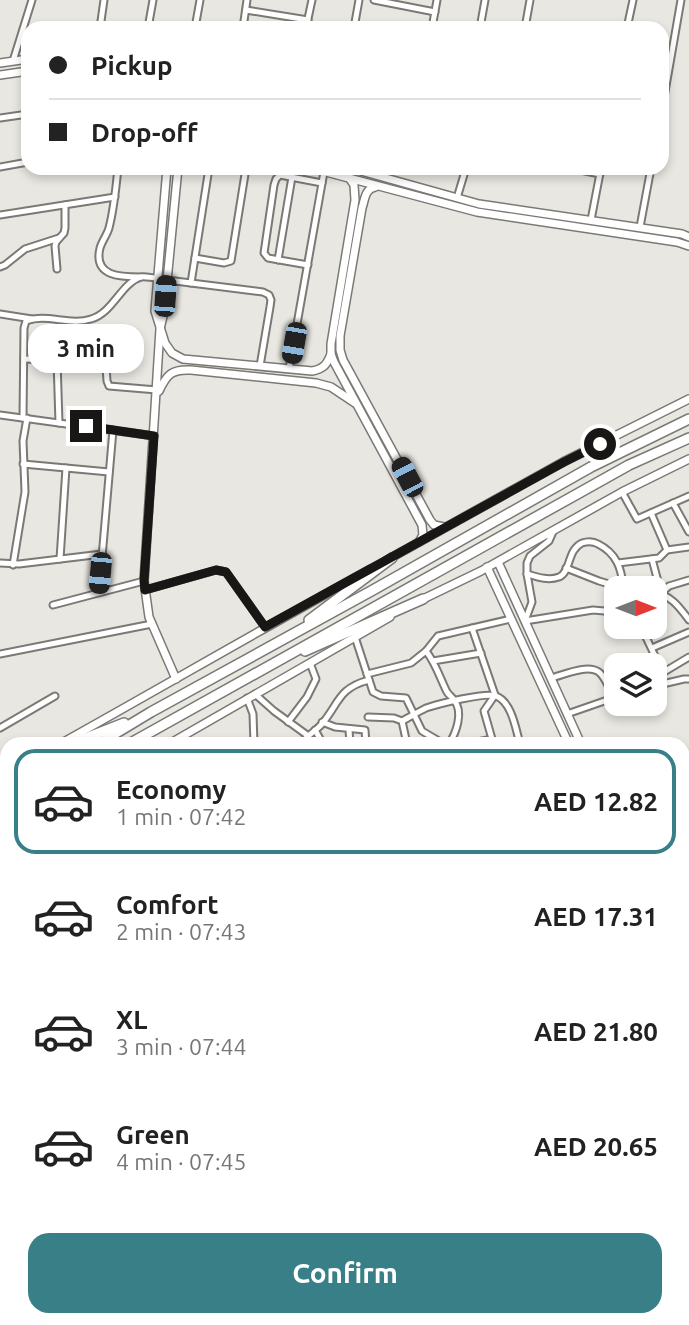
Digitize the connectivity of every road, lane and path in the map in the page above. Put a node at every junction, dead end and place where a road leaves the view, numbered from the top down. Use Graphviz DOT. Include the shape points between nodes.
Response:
graph roads {
  1 [pos="32,0"];
  2 [pos="104,0"];
  3 [pos="153,0"];
  4 [pos="200,0"];
  5 [pos="247,0"];
  6 [pos="312,0"];
  7 [pos="359,0"];
  8 [pos="374,0"];
  9 [pos="437,0"];
  10 [pos="485,0"];
  11 [pos="530,0"];
  12 [pos="632,0"];
  13 [pos="681,0"];
  14 [pos="246,9"];
  15 [pos="435,12"];
  16 [pos="308,20"];
  17 [pos="25,21"];
  18 [pos="101,21"];
  19 [pos="149,21"];
  20 [pos="196,21"];
  21 [pos="244,21"];
  22 [pos="355,21"];
  23 [pos="433,21"];
  24 [pos="481,21"];
  25 [pos="526,21"];
  26 [pos="628,21"];
  27 [pos="21,35"];
  28 [pos="21,59"];
  29 [pos="669,60"];
  30 [pos="13,61"];
  31 [pos="0,63"];
  32 [pos="21,72"];
  33 [pos="0,75"];
  34 [pos="21,115"];
  35 [pos="0,118"];
  36 [pos="21,163"];
  37 [pos="0,167"];
  38 [pos="117,175"];
  39 [pos="166,175"];
  40 [pos="177,175"];
  41 [pos="208,175"];
  42 [pos="246,175"];
  43 [pos="323,175"];
  44 [pos="335,175"];
  45 [pos="375,175"];
  46 [pos="464,175"];
  47 [pos="599,175"];
  48 [pos="650,175"];
  49 [pos="292,177"];
  50 [pos="350,179"];
  51 [pos="322,183"];
  52 [pos="378,186"];
  53 [pos="115,197"];
  54 [pos="457,198"];
  55 [pos="65,205"];
  56 [pos="0,215"];
  57 [pos="591,220"];
  58 [pos="640,228"];
  59 [pos="689,237"];
  60 [pos="59,238"];
  61 [pos="689,246"];
  62 [pos="195,258"];
  63 [pos="278,260"];
  64 [pos="307,265"];
  65 [pos="0,267"];
  66 [pos="57,269"];
  67 [pos="141,277"];
  68 [pos="157,278"];
  69 [pos="167,280"];
  70 [pos="191,283"];
  71 [pos="0,314"];
  72 [pos="33,318"];
  73 [pos="160,329"];
  74 [pos="112,337"];
  75 [pos="331,354"];
  76 [pos="24,359"];
  77 [pos="57,360"];
  78 [pos="105,363"];
  79 [pos="260,366"];
  80 [pos="289,369"];
  81 [pos="157,394"];
  82 [pos="689,399"];
  83 [pos="358,405"];
  84 [pos="0,415"];
  85 [pos="25,418"];
  86 [pos="689,419"];
  87 [pos="59,423"];
  88 [pos="113,430"];
  89 [pos="154,436"];
  90 [pos="689,438"];
  91 [pos="689,459"];
  92 [pos="23,464"];
  93 [pos="66,468"];
  94 [pos="109,472"];
  95 [pos="622,492"];
  96 [pos="689,496"];
  97 [pos="673,503"];
  98 [pos="651,513"];
  99 [pos="681,516"];
  100 [pos="689,519"];
  101 [pos="444,527"];
  102 [pos="554,530"];
  103 [pos="689,532"];
  104 [pos="419,542"];
  105 [pos="689,547"];
  106 [pos="667,550"];
  107 [pos="102,554"];
  108 [pos="392,558"];
  109 [pos="60,559"];
  110 [pos="652,559"];
  111 [pos="498,562"];
  112 [pos="0,563"];
  113 [pos="618,563"];
  114 [pos="13,565"];
  115 [pos="487,567"];
  116 [pos="566,568"];
  117 [pos="527,574"];
  118 [pos="621,576"];
  119 [pos="655,576"];
  120 [pos="689,580"];
  121 [pos="144,581"];
  122 [pos="604,583"];
  123 [pos="667,587"];
  124 [pos="510,589"];
  125 [pos="145,590"];
  126 [pos="99,592"];
  127 [pos="499,593"];
  128 [pos="667,598"];
  129 [pos="423,599"];
  130 [pos="53,605"];
  131 [pos="604,611"];
  132 [pos="511,619"];
  133 [pos="689,620"];
  134 [pos="525,621"];
  135 [pos="152,624"];
  136 [pos="265,627"];
  137 [pos="472,628"];
  138 [pos="689,632"];
  139 [pos="355,637"];
  140 [pos="285,638"];
  141 [pos="647,639"];
  142 [pos="652,648"];
  143 [pos="426,651"];
  144 [pos="481,653"];
  145 [pos="654,653"];
  146 [pos="0,654"];
  147 [pos="689,657"];
  148 [pos="433,660"];
  149 [pos="310,663"];
  150 [pos="667,671"];
  151 [pos="256,673"];
  152 [pos="368,677"];
  153 [pos="551,678"];
  154 [pos="176,679"];
  155 [pos="604,679"];
  156 [pos="689,679"];
  157 [pos="667,683"];
  158 [pos="255,694"];
  159 [pos="495,695"];
  160 [pos="55,696"];
  161 [pos="247,698"];
  162 [pos="455,701"];
  163 [pos="604,701"];
  164 [pos="152,712"];
  165 [pos="184,714"];
  166 [pos="415,714"];
  167 [pos="567,714"];
  168 [pos="368,717"];
  169 [pos="402,721"];
  170 [pos="288,722"];
  171 [pos="322,722"];
  172 [pos="0,728"];
  173 [pos="315,730"];
  174 [pos="349,730"];
  175 [pos="307,735"];
  176 [pos="72,737"];
  177 [pos="89,737"];
  178 [pos="110,737"];
  179 [pos="142,737"];
  180 [pos="151,737"];
  181 [pos="181,737"];
  182 [pos="254,737"];
  183 [pos="319,737"];
  184 [pos="350,737"];
  185 [pos="366,737"];
  186 [pos="405,737"];
  187 [pos="434,737"];
  188 [pos="453,737"];
  189 [pos="492,737"];
  190 [pos="518,737"];
  191 [pos="566,737"];
  192 [pos="577,737"];
  1 -- 17 [label="street"];
  2 -- 18 [label="street"];
  3 -- 19 [label="street"];
  4 -- 20 [label="street"];
  5 -- 14 [label="street"];
  6 -- 16 [label="street"];
  7 -- 22 [label="street"];
  8 -- 15 [label="street"];
  9 -- 15 [label="street"];
  10 -- 24 [label="street"];
  11 -- 25 [label="street"];
  12 -- 26 [label="street"];
  13 -- 29 [label="street"];
  14 -- 16 [label="street"];
  14 -- 21 [label="street"];
  15 -- 23 [label="street"];
  27 -- 30 [label="street"];
  28 -- 30 [label="main road"];
  30 -- 31 [label="main road"];
  32 -- 33 [label="main road"];
  34 -- 35 [label="street"];
  36 -- 37 [label="street"];
  38 -- 53 [label="street"];
  39 -- 68 [label="main road"];
  40 -- 69 [label="main road"];
  41 -- 62 [label="street"];
  42 -- 62 [label="street" via="231,261"];
  43 -- 51 [label="street"];
  44 -- 50 [label="main road"];
  45 -- 54 [label="main road"];
  46 -- 54 [label="street"];
  47 -- 57 [label="street"];
  48 -- 58 [label="street"];
  49 -- 51 [label="street"];
  49 -- 63 [label="street"];
  49 -- 63 [label="street" via="278,176 274,185 264,253"];
  50 -- 52 [label="main road"];
  50 -- 75 [label="main road" via="355,200"];
  51 -- 64 [label="street"];
  52 -- 61 [label="main road" via="477,212"];
  52 -- 101 [label="main road" via="366,193 362,208 340,349 430,520"];
  53 -- 55 [label="street"];
  53 -- 67 [label="street" via="100,262 110,274"];
  54 -- 57 [label="main road"];
  55 -- 56 [label="street"];
  55 -- 60 [label="street" via="65,228"];
  57 -- 58 [label="main road"];
  58 -- 59 [label="main road"];
  60 -- 65 [label="street" via="25,249"];
  60 -- 66 [label="street"];
  62 -- 70 [label="street"];
  63 -- 64 [label="street"];
  64 -- 80 [label="street"];
  67 -- 68 [label="street"];
  67 -- 72 [label="street" via="93,319"];
  68 -- 73 [label="main road" via="155,311"];
  69 -- 70 [label="street"];
  69 -- 73 [label="main road"];
  70 -- 79 [label="street" via="269,295"];
  71 -- 72 [label="street"];
  72 -- 76 [label="street" via="24,328"];
  73 -- 79 [label="main road" via="172,353 183,359"];
  73 -- 81 [label="main road"];
  74 -- 78 [label="street"];
  75 -- 80 [label="main road" via="322,369"];
  75 -- 83 [label="main road"];
  76 -- 77 [label="street"];
  76 -- 85 [label="street"];
  77 -- 78 [label="street"];
  77 -- 87 [label="street"];
  78 -- 81 [label="street" via="109,386"];
  79 -- 80 [label="main road"];
  81 -- 83 [label="main road" via="164,380 178,370 316,383"];
  81 -- 89 [label="main road"];
  82 -- 101 [label="main road"];
  83 -- 104 [label="main road" via="422,525"];
  84 -- 85 [label="street"];
  85 -- 87 [label="street"];
  85 -- 92 [label="street"];
  86 -- 140 [label="highway" via="591,467"];
  87 -- 88 [label="street"];
  88 -- 89 [label="street"];
  88 -- 94 [label="street"];
  89 -- 121 [label="main road"];
  90 -- 151 [label="highway" via="619,471"];
  91 -- 95 [label="main road"];
  92 -- 93 [label="street"];
  92 -- 114 [label="street" via="25,492"];
  93 -- 94 [label="street"];
  93 -- 109 [label="street"];
  94 -- 107 [label="street"];
  95 -- 98 [label="street" via="637,519"];
  95 -- 102 [label="main road"];
  96 -- 97 [label="street"];
  97 -- 98 [label="street"];
  97 -- 99 [label="street"];
  98 -- 106 [label="street"];
  99 -- 100 [label="street"];
  99 -- 103 [label="street"];
  101 -- 104 [label="main road"];
  102 -- 111 [label="main road"];
  102 -- 117 [label="street" via="549,541 530,556"];
  104 -- 108 [label="main road"];
  105 -- 106 [label="street"];
  106 -- 110 [label="street"];
  107 -- 109 [label="street"];
  107 -- 126 [label="street"];
  108 -- 136 [label="main road"];
  108 -- 140 [label="highway"];
  109 -- 114 [label="street"];
  110 -- 113 [label="street"];
  110 -- 119 [label="street"];
  111 -- 115 [label="main road"];
  111 -- 124 [label="main road"];
  112 -- 114 [label="street"];
  113 -- 116 [label="street" via="608,549 593,541 573,550"];
  113 -- 118 [label="street"];
  115 -- 127 [label="main road"];
  115 -- 129 [label="main road"];
  116 -- 117 [label="street" via="557,578"];
  116 -- 122 [label="street"];
  117 -- 134 [label="street" via="532,602"];
  120 -- 123 [label="street"];
  121 -- 125 [label="main road"];
  121 -- 126 [label="street"];
  124 -- 127 [label="street"];
  124 -- 134 [label="main road"];
  125 -- 135 [label="main road"];
  125 -- 136 [label="street" via="222,570"];
  126 -- 130 [label="street"];
  127 -- 132 [label="main road"];
  128 -- 133 [label="street"];
  129 -- 139 [label="main road"];
  129 -- 151 [label="highway"];
  131 -- 134 [label="street"];
  132 -- 137 [label="street"];
  132 -- 191 [label="main road"];
  134 -- 153 [label="main road"];
  135 -- 146 [label="street"];
  135 -- 154 [label="main road"];
  136 -- 154 [label="main road"];
  137 -- 143 [label="street" via="438,636"];
  137 -- 144 [label="street"];
  138 -- 142 [label="street"];
  139 -- 149 [label="main road"];
  139 -- 152 [label="street"];
  140 -- 164 [label="highway"];
  141 -- 142 [label="street"];
  142 -- 145 [label="street"];
  143 -- 148 [label="street"];
  143 -- 152 [label="street" via="411,663"];
  144 -- 148 [label="street"];
  144 -- 159 [label="street"];
  147 -- 150 [label="street"];
  148 -- 162 [label="street"];
  149 -- 158 [label="main road"];
  149 -- 170 [label="street" via="317,679"];
  151 -- 165 [label="highway"];
  152 -- 166 [label="street" via="373,692 406,698"];
  152 -- 171 [label="street" via="344,691"];
  153 -- 155 [label="street" via="584,669 600,673"];
  153 -- 167 [label="main road"];
  154 -- 176 [label="main road"];
  156 -- 157 [label="street"];
  158 -- 161 [label="main road"];
  158 -- 170 [label="street"];
  159 -- 162 [label="street"];
  159 -- 189 [label="street" via="484,711"];
  159 -- 190 [label="street" via="512,715"];
  160 -- 172 [label="street"];
  161 -- 181 [label="main road"];
  161 -- 182 [label="street"];
  162 -- 166 [label="street"];
  162 -- 188 [label="street" via="458,718"];
  163 -- 167 [label="street"];
  164 -- 177 [label="highway"];
  164 -- 178 [label="highway"];
  165 -- 179 [label="highway"];
  165 -- 180 [label="highway"];
  166 -- 169 [label="street"];
  166 -- 187 [label="street" via="422,731"];
  167 -- 192 [label="main road"];
  168 -- 169 [label="street"];
  169 -- 186 [label="street"];
  170 -- 175 [label="street"];
  171 -- 173 [label="street"];
  171 -- 174 [label="street"];
  173 -- 175 [label="street"];
  173 -- 183 [label="street"];
  174 -- 184 [label="street"];
  174 -- 185 [label="street" via="365,730"];
}
